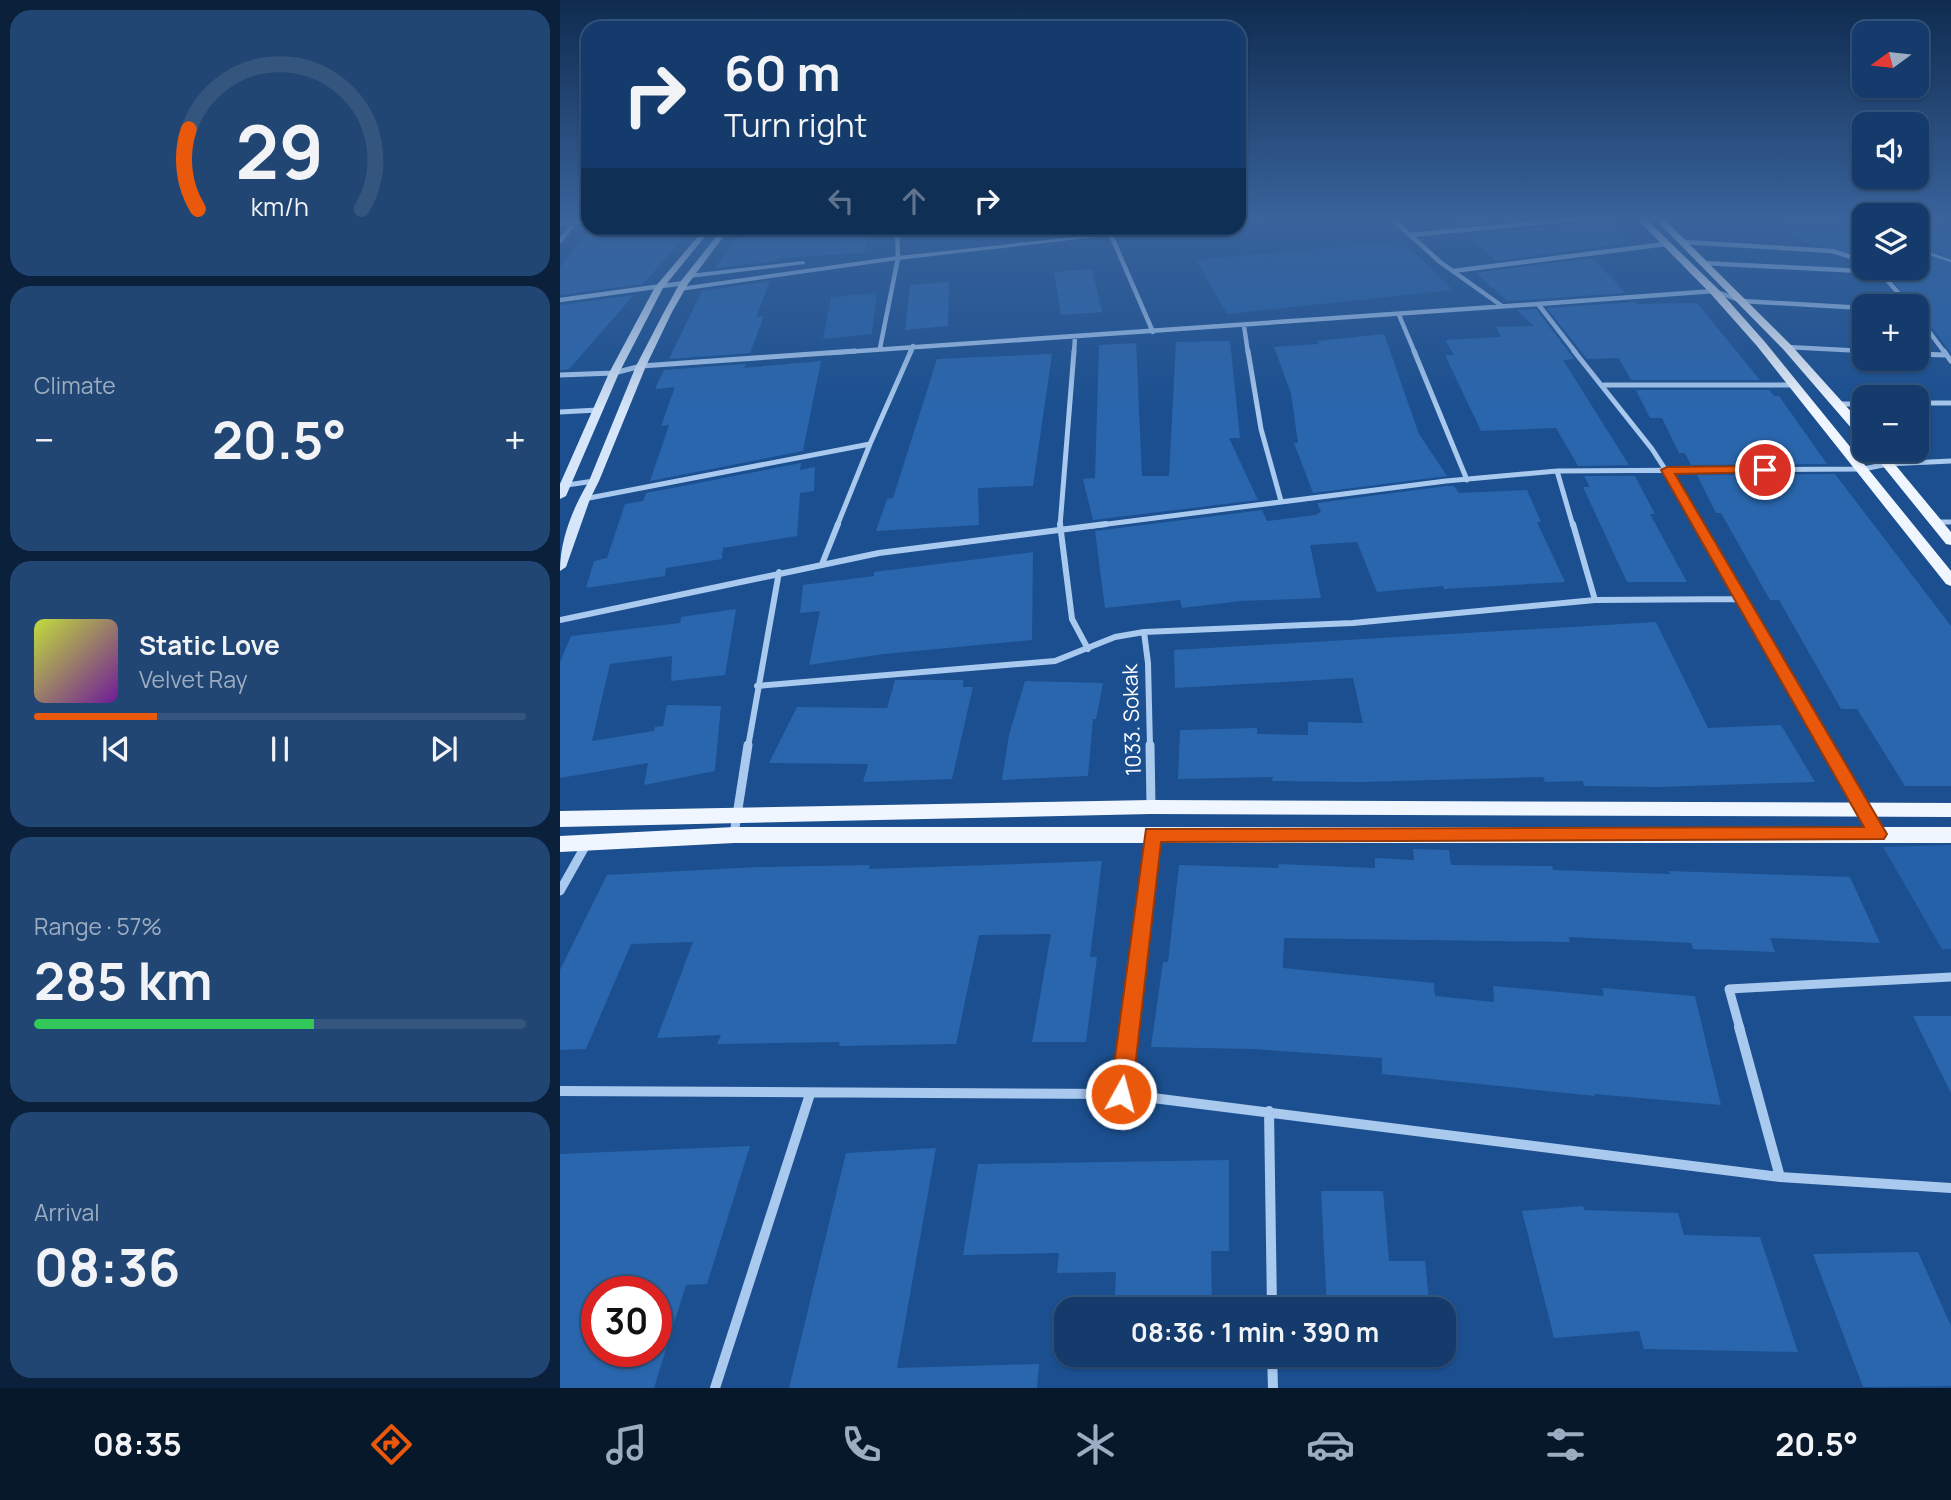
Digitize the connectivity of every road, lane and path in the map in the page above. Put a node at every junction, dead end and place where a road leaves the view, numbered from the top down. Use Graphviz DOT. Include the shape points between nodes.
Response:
graph roads {
  1 [pos="663,282"];
  2 [pos="693,282"];
  3 [pos="693,282"];
  4 [pos="893,282"];
  5 [pos="1131,282"];
  6 [pos="1468,282"];
  7 [pos="1705,282"];
  8 [pos="1722,282"];
  9 [pos="684,283"];
  10 [pos="659,286"];
  11 [pos="1714,291"];
  12 [pos="560,300"];
  13 [pos="1742,301"];
  14 [pos="1538,304"];
  15 [pos="1503,307"];
  16 [pos="1852,307"];
  17 [pos="1399,315"];
  18 [pos="1244,326"];
  19 [pos="1929,331"];
  20 [pos="1153,332"];
  21 [pos="1075,337"];
  22 [pos="913,346"];
  23 [pos="1787,347"];
  24 [pos="880,348"];
  25 [pos="1852,350"];
  26 [pos="1929,354"];
  27 [pos="1947,355"];
  28 [pos="1951,361"];
  29 [pos="641,366"];
  30 [pos="614,373"];
  31 [pos="560,375"];
  32 [pos="1604,385"];
  33 [pos="1795,385"];
  34 [pos="1929,403"];
  35 [pos="1951,403"];
  36 [pos="1839,404"];
  37 [pos="1852,404"];
  38 [pos="598,410"];
  39 [pos="560,412"];
  40 [pos="1852,420"];
  41 [pos="870,444"];
  42 [pos="1951,461"];
  43 [pos="1888,464"];
  44 [pos="1863,469"];
  45 [pos="1667,470"];
  46 [pos="1557,471"];
  47 [pos="1467,480"];
  48 [pos="594,481"];
  49 [pos="562,486"];
  50 [pos="560,496"];
  51 [pos="584,499"];
  52 [pos="1281,501"];
  53 [pos="1943,522"];
  54 [pos="1060,529"];
  55 [pos="1951,541"];
  56 [pos="822,564"];
  57 [pos="560,567"];
  58 [pos="779,572"];
  59 [pos="1951,581"];
  60 [pos="1743,599"];
  61 [pos="1595,600"];
  62 [pos="560,620"];
  63 [pos="1144,632"];
  64 [pos="1088,649"];
  65 [pos="757,686"];
  66 [pos="1151,807"];
  67 [pos="1863,810"];
  68 [pos="1951,810"];
  69 [pos="737,813"];
  70 [pos="560,819"];
  71 [pos="1153,834"];
  72 [pos="1878,834"];
  73 [pos="734,835"];
  74 [pos="1951,835"];
  75 [pos="587,843"];
  76 [pos="560,844"];
  77 [pos="560,891"];
  78 [pos="1951,977"];
  79 [pos="560,1091"];
  80 [pos="810,1094"];
  81 [pos="1121,1094"];
  82 [pos="1269,1111"];
  83 [pos="1780,1177"];
  84 [pos="1951,1188"];
  85 [pos="1272,1297"];
  86 [pos="1272,1367"];
  87 [pos="715,1388"];
  88 [pos="1273,1388"];
  1 -- 10 [label="main road"];
  2 -- 9 [label="street"];
  3 -- 9 [label="street"];
  4 -- 24 [label="street"];
  5 -- 20 [label="street"];
  6 -- 15 [label="street"];
  7 -- 11 [label="main road"];
  8 -- 13 [label="main road"];
  9 -- 10 [label="street"];
  9 -- 29 [label="main road"];
  10 -- 12 [label="street"];
  10 -- 30 [label="main road"];
  11 -- 13 [label="street"];
  11 -- 14 [label="street"];
  11 -- 33 [label="main road"];
  13 -- 16 [label="street"];
  13 -- 23 [label="main road"];
  14 -- 15 [label="street"];
  14 -- 32 [label="street" via="1577,358"];
  15 -- 17 [label="street"];
  17 -- 18 [label="street"];
  17 -- 47 [label="street"];
  18 -- 20 [label="street"];
  18 -- 52 [label="street" via="1261,429"];
  19 -- 27 [label="street"];
  20 -- 21 [label="street"];
  21 -- 22 [label="street"];
  21 -- 54 [label="street"];
  22 -- 24 [label="street"];
  22 -- 41 [label="street"];
  23 -- 25 [label="street"];
  23 -- 36 [label="main road"];
  24 -- 29 [label="street"];
  26 -- 27 [label="street"];
  27 -- 28 [label="street"];
  29 -- 30 [label="street"];
  29 -- 48 [label="main road"];
  30 -- 31 [label="street"];
  30 -- 38 [label="main road"];
  32 -- 33 [label="street"];
  32 -- 45 [label="street"];
  33 -- 44 [label="main road"];
  34 -- 35 [label="street"];
  36 -- 37 [label="street"];
  36 -- 40 [label="main road"];
  38 -- 39 [label="street"];
  38 -- 49 [label="main road"];
  41 -- 51 [label="street"];
  41 -- 56 [label="street"];
  42 -- 43 [label="street"];
  43 -- 44 [label="street"];
  43 -- 53 [label="main road"];
  44 -- 45 [label="street"];
  44 -- 59 [label="main road"];
  45 -- 46 [label="street"];
  45 -- 60 [label="street"];
  46 -- 47 [label="street"];
  46 -- 61 [label="street"];
  47 -- 52 [label="street"];
  48 -- 49 [label="street"];
  48 -- 51 [label="main road"];
  49 -- 50 [label="main road"];
  51 -- 57 [label="main road"];
  52 -- 54 [label="street"];
  53 -- 55 [label="main road"];
  54 -- 56 [label="street" via="879,552"];
  54 -- 64 [label="street" via="1072,619"];
  56 -- 58 [label="street"];
  58 -- 62 [label="street"];
  58 -- 65 [label="street"];
  60 -- 61 [label="street"];
  60 -- 67 [label="street"];
  61 -- 63 [label="street" via="1353,622"];
  63 -- 64 [label="street" via="1115,637"];
  63 -- 66 [label="street, 1033. Sokak"];
  64 -- 65 [label="street" via="1055,662"];
  65 -- 69 [label="street"];
  66 -- 67 [label="main road"];
  66 -- 69 [label="main road"];
  67 -- 68 [label="main road"];
  67 -- 72 [label="street"];
  69 -- 70 [label="main road"];
  69 -- 73 [label="street"];
  71 -- 72 [label="main road"];
  71 -- 73 [label="main road"];
  71 -- 81 [label="street"];
  72 -- 74 [label="main road"];
  73 -- 75 [label="main road"];
  75 -- 76 [label="main road"];
  75 -- 77 [label="street"];
  78 -- 83 [label="street" via="1729,989"];
  79 -- 80 [label="street"];
  80 -- 81 [label="street"];
  80 -- 87 [label="street"];
  81 -- 82 [label="street"];
  82 -- 83 [label="street"];
  82 -- 85 [label="street"];
  83 -- 84 [label="street"];
  86 -- 88 [label="street"];
}
